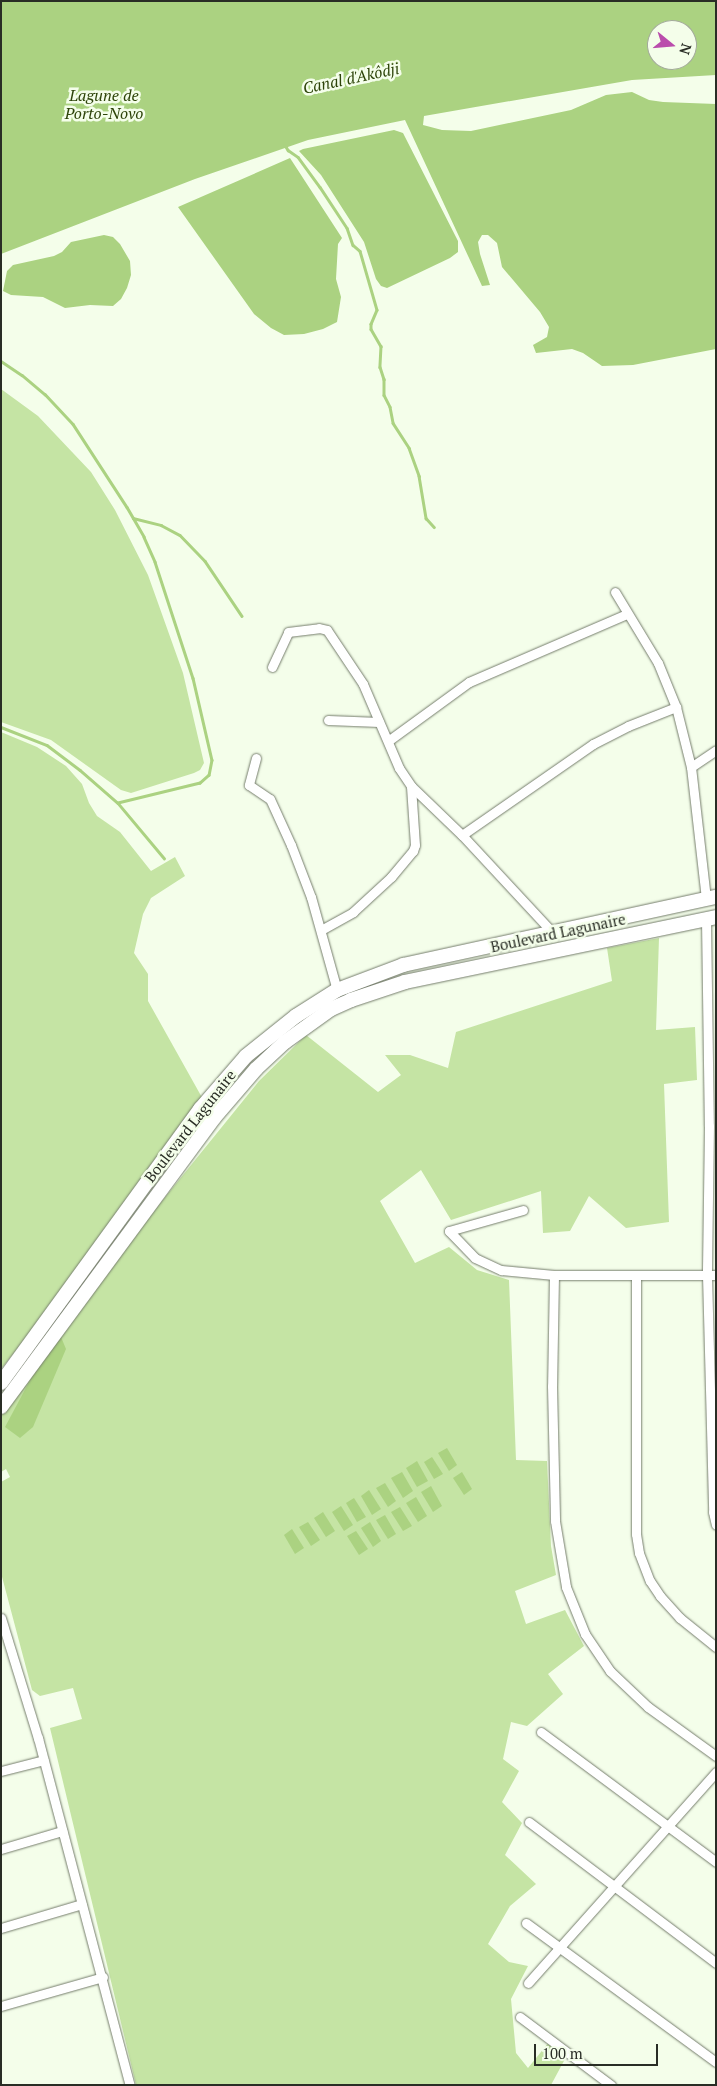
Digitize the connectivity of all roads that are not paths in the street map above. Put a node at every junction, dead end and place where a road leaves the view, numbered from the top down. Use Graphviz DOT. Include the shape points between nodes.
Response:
graph roads {
  1 [pos="614,592"];
  2 [pos="627,614"];
  3 [pos="272,667"];
  4 [pos="676,707"];
  5 [pos="328,720"];
  6 [pos="379,722"];
  7 [pos="388,741"];
  8 [pos="716,750"];
  9 [pos="256,758"];
  10 [pos="691,767"];
  11 [pos="411,786"];
  12 [pos="462,835"];
  13 [pos="711,898"];
  14 [pos="711,918"];
  15 [pos="321,930"];
  16 [pos="552,932"];
  17 [pos="337,990"];
  18 [pos="523,1210"];
  19 [pos="554,1275"];
  20 [pos="636,1275"];
  21 [pos="712,1275"];
  22 [pos="1,1383"];
  23 [pos="1,1407"];
  24 [pos="716,1525"];
  25 [pos="1,1618"];
  26 [pos="716,1647"];
  27 [pos="541,1732"];
  28 [pos="716,1756"];
  29 [pos="44,1760"];
  30 [pos="1,1771"];
  31 [pos="716,1772"];
  32 [pos="529,1822"];
  33 [pos="668,1826"];
  34 [pos="62,1831"];
  35 [pos="1,1849"];
  36 [pos="716,1862"];
  37 [pos="614,1886"];
  38 [pos="82,1904"];
  39 [pos="526,1923"];
  40 [pos="1,1928"];
  41 [pos="560,1948"];
  42 [pos="716,1963"];
  43 [pos="102,1977"];
  44 [pos="528,1983"];
  45 [pos="1,2006"];
  46 [pos="520,2017"];
  47 [pos="716,2062"];
  48 [pos="130,2085"];
  49 [pos="612,2085"];
  1 -- 2 [label="street"];
  2 -- 4 [label="street" via="658,663"];
  2 -- 7 [label="street" via="469,682"];
  3 -- 6 [label="street" via="288,632 324,628 363,684"];
  4 -- 10 [label="street"];
  4 -- 12 [label="street" via="593,744"];
  5 -- 6 [label="street"];
  6 -- 7 [label="street"];
  7 -- 11 [label="street"];
  8 -- 10 [label="street"];
  9 -- 15 [label="street" via="249,784 270,799 295,854"];
  10 -- 13 [label="street"];
  11 -- 12 [label="street"];
  11 -- 15 [label="street" via="413,851 353,912"];
  12 -- 16 [label="street"];
  13 -- 16 [label="main road, Boulevard Lagunaire"];
  14 -- 21 [label="street" via="709,1126"];
  14 -- 23 [label="main road, Boulevard Lagunaire" via="405,982 330,1009 285,1042 214,1118"];
  15 -- 17 [label="street"];
  16 -- 17 [label="main road, Boulevard Lagunaire" via="403,965"];
  17 -- 22 [label="main road, Boulevard Lagunaire" via="265,1038 200,1109"];
  18 -- 19 [label="street" via="450,1231 484,1264 501,1270"];
  19 -- 20 [label="street"];
  19 -- 28 [label="street" via="555,1520 566,1587 585,1634 610,1671 648,1707"];
  20 -- 21 [label="street"];
  20 -- 26 [label="street" via="636,1534 639,1553 660,1596 680,1618"];
  21 -- 24 [label="street" via="713,1512"];
  25 -- 29 [label="street"];
  27 -- 33 [label="street"];
  29 -- 30 [label="street"];
  29 -- 34 [label="street"];
  31 -- 33 [label="street"];
  32 -- 37 [label="street"];
  33 -- 36 [label="street"];
  33 -- 37 [label="street"];
  34 -- 35 [label="street"];
  34 -- 38 [label="street"];
  37 -- 41 [label="street"];
  37 -- 42 [label="street"];
  38 -- 40 [label="street"];
  38 -- 43 [label="street"];
  39 -- 41 [label="street"];
  41 -- 44 [label="street"];
  41 -- 47 [label="street"];
  43 -- 45 [label="street"];
  43 -- 48 [label="street"];
  46 -- 49 [label="street"];
}
